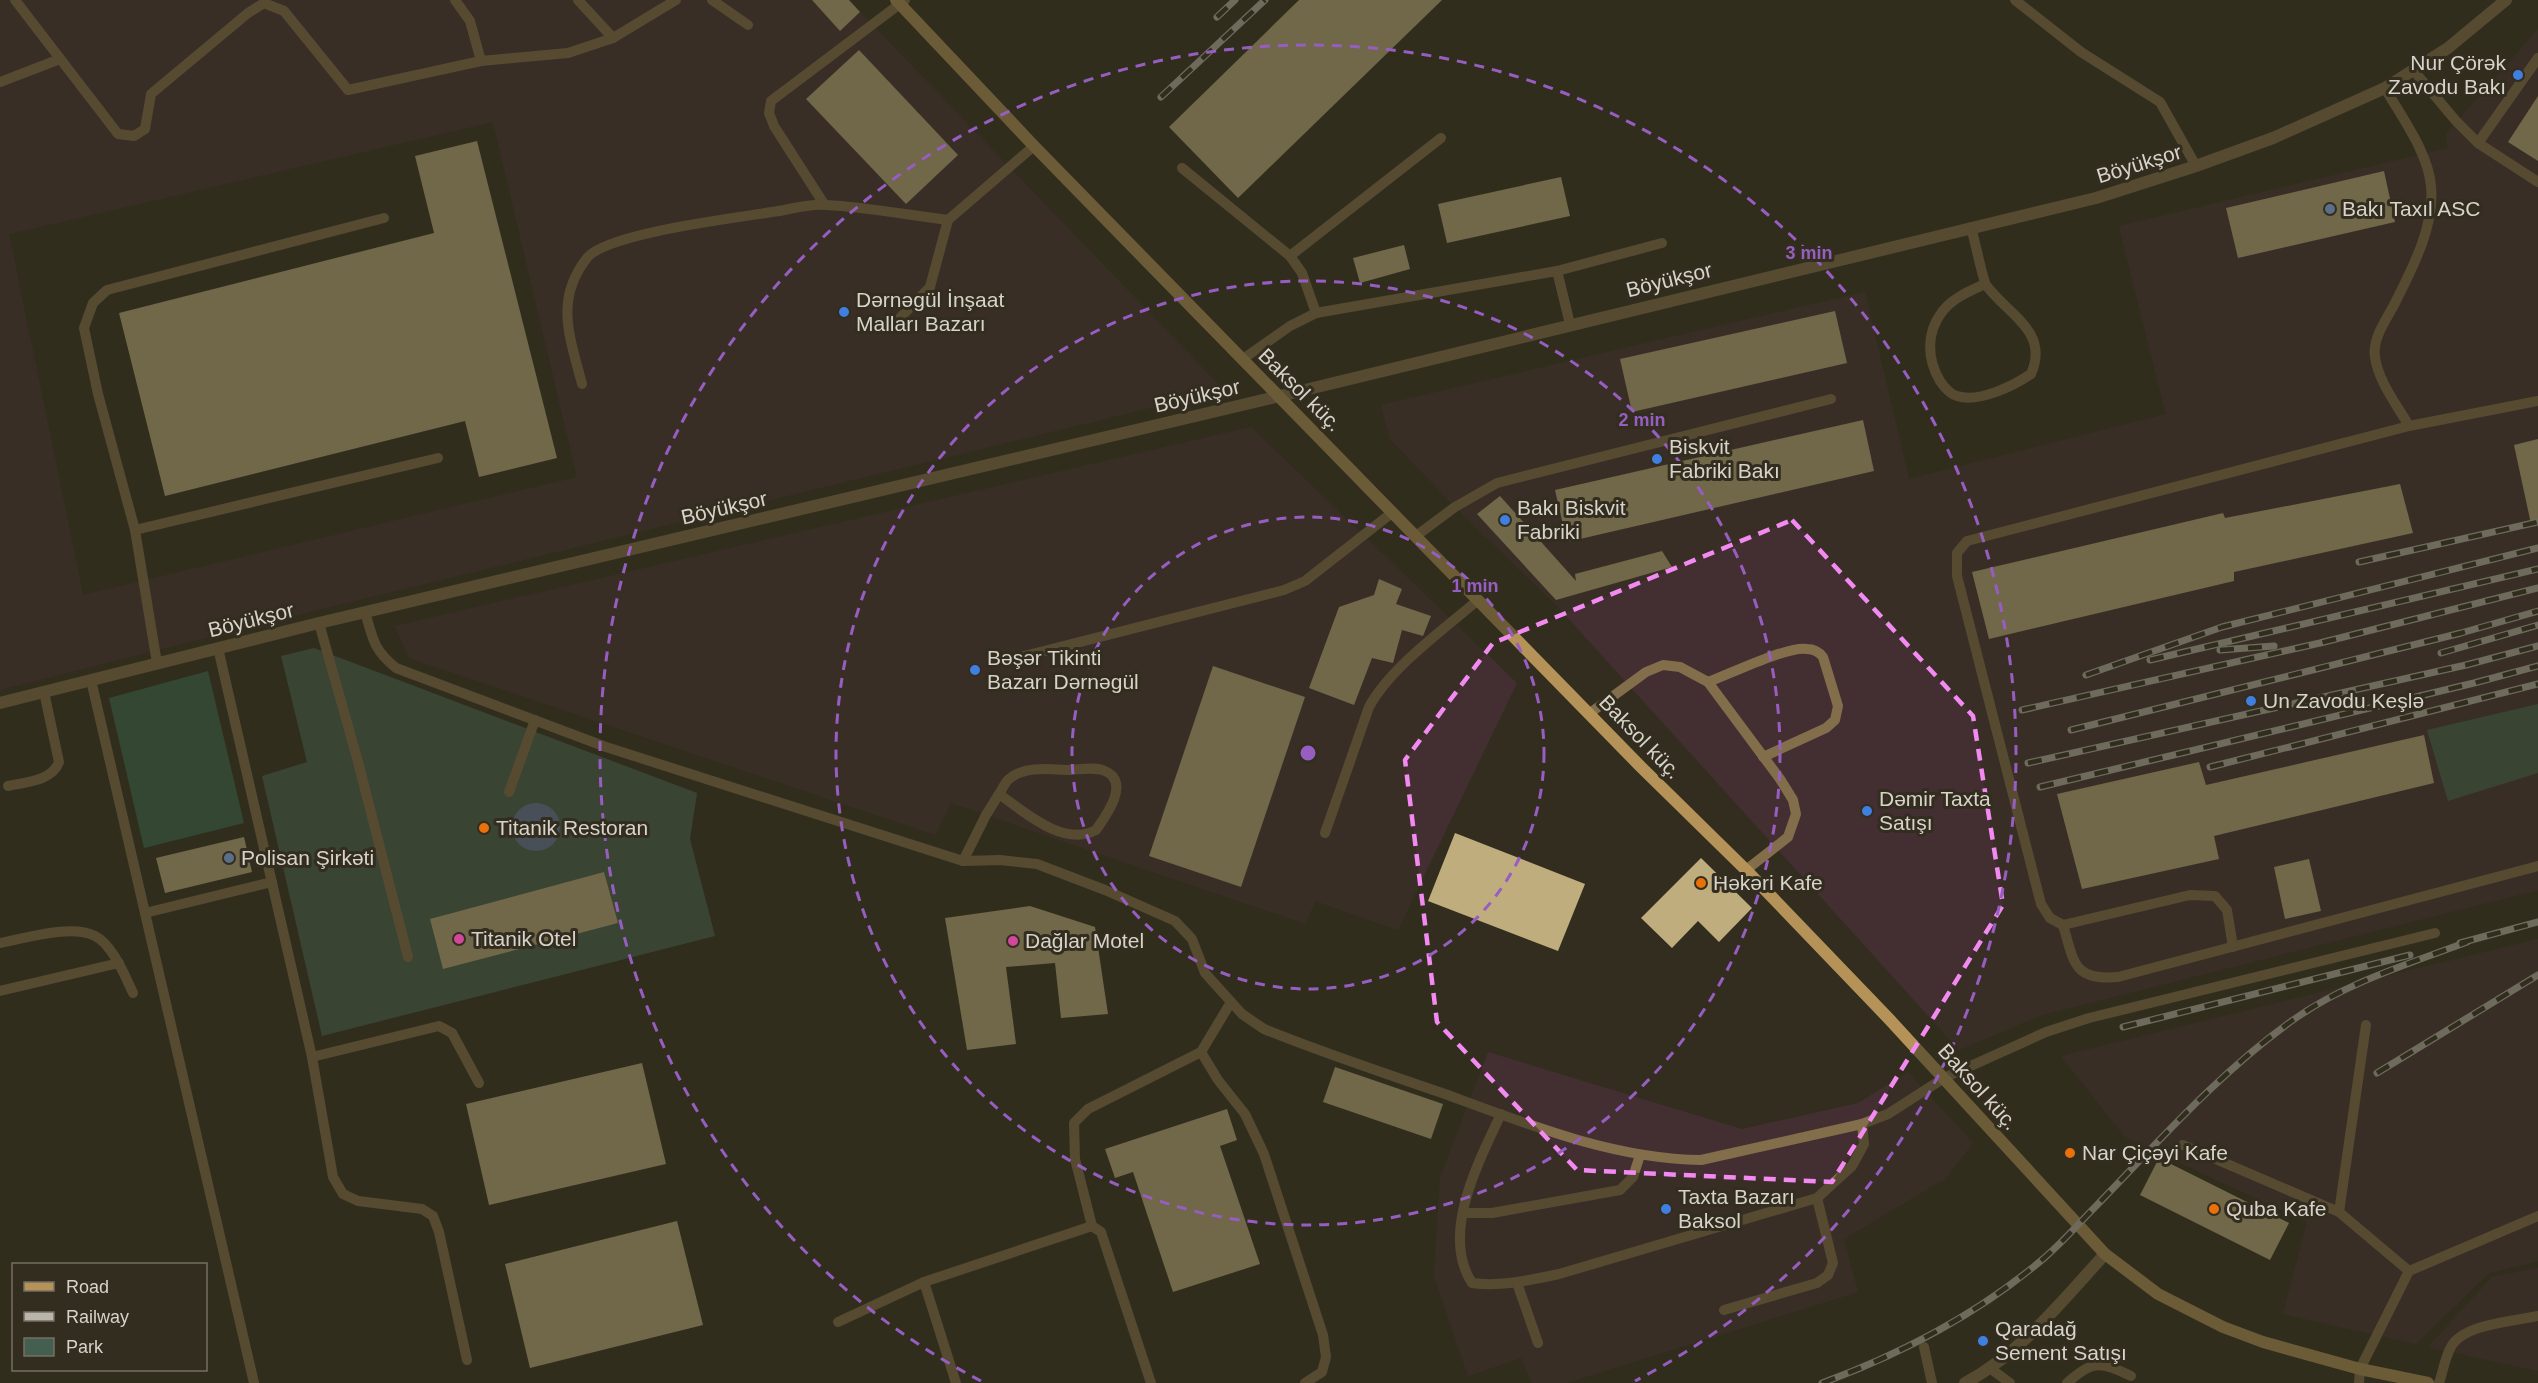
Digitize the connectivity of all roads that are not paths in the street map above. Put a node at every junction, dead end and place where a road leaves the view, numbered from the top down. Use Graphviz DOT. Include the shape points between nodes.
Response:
graph roads {
  1 [pos="15,0"];
  2 [pos="455,0"];
  3 [pos="578,0"];
  4 [pos="676,0"];
  5 [pos="712,0"];
  6 [pos="2015,0"];
  7 [pos="2506,0"];
  8 [pos="900,1"];
  9 [pos="748,25"];
  10 [pos="613,38"];
  11 [pos="2538,57"];
  12 [pos="60,59"];
  13 [pos="481,61"];
  14 [pos="2414,71"];
  15 [pos="0,82"];
  16 [pos="2385,88"];
  17 [pos="1441,138"];
  18 [pos="2478,143"];
  19 [pos="1034,146"];
  20 [pos="2196,166"];
  21 [pos="1182,168"];
  22 [pos="2538,182"];
  23 [pos="824,204"];
  24 [pos="384,218"];
  25 [pos="948,220"];
  26 [pos="1971,227"];
  27 [pos="1662,243"];
  28 [pos="1290,256"];
  29 [pos="1557,271"];
  30 [pos="1985,284"];
  31 [pos="1316,313"];
  32 [pos="898,320"];
  33 [pos="1570,324"];
  34 [pos="1243,359"];
  35 [pos="582,384"];
  36 [pos="1280,396"];
  37 [pos="1832,399"];
  38 [pos="2538,401"];
  39 [pos="2409,426"];
  40 [pos="438,458"];
  41 [pos="1393,512"];
  42 [pos="135,530"];
  43 [pos="1416,536"];
  44 [pos="1478,600"];
  45 [pos="365,612"];
  46 [pos="319,623"];
  47 [pos="218,648"];
  48 [pos="1012,659"];
  49 [pos="157,663"];
  50 [pos="91,680"];
  51 [pos="1708,682"];
  52 [pos="44,692"];
  53 [pos="0,703"];
  54 [pos="1590,713"];
  55 [pos="536,720"];
  56 [pos="1763,757"];
  57 [pos="8,786"];
  58 [pos="508,792"];
  59 [pos="999,794"];
  60 [pos="1325,833"];
  61 [pos="963,861"];
  62 [pos="2538,866"];
  63 [pos="1746,870"];
  64 [pos="272,882"];
  65 [pos="145,913"];
  66 [pos="2063,925"];
  67 [pos="2435,933"];
  68 [pos="0,943"];
  69 [pos="2233,947"];
  70 [pos="408,957"];
  71 [pos="119,963"];
  72 [pos="0,991"];
  73 [pos="133,993"];
  74 [pos="1231,1002"];
  75 [pos="2366,1025"];
  76 [pos="1201,1052"];
  77 [pos="312,1057"];
  78 [pos="1944,1078"];
  79 [pos="479,1083"];
  80 [pos="1501,1114"];
  81 [pos="1862,1124"];
  82 [pos="2183,1146"];
  83 [pos="1640,1155"];
  84 [pos="1817,1198"];
  85 [pos="2339,1212"];
  86 [pos="1463,1213"];
  87 [pos="2537,1214"];
  88 [pos="1092,1226"];
  89 [pos="2105,1254"];
  90 [pos="2409,1271"];
  91 [pos="924,1282"];
  92 [pos="1518,1283"];
  93 [pos="1724,1310"];
  94 [pos="2538,1316"];
  95 [pos="838,1322"];
  96 [pos="1538,1343"];
  97 [pos="1924,1347"];
  98 [pos="467,1360"];
  99 [pos="1991,1369"];
  100 [pos="2360,1370"];
  101 [pos="2131,1376"];
  102 [pos="254,1383"];
  103 [pos="956,1383"];
  104 [pos="1151,1383"];
  105 [pos="1305,1383"];
  106 [pos="1932,1383"];
  107 [pos="1965,1383"];
  108 [pos="2010,1383"];
  109 [pos="2067,1383"];
  110 [pos="2359,1383"];
  111 [pos="2428,1383"];
  112 [pos="2439,1383"];
  1 -- 12 [label="lane"];
  2 -- 13 [label="lane" via="470,21"];
  3 -- 10 [label="lane"];
  4 -- 10 [label="lane"];
  5 -- 9 [label="lane"];
  6 -- 20 [label="lane" via="2081,52 2160,102"];
  7 -- 14 [label="street, Böyükşor"];
  8 -- 19 [label="main road, Baksol küç."];
  8 -- 23 [label="lane" via="771,101 769,113 774,126"];
  10 -- 13 [label="lane" via="568,53"];
  11 -- 18 [label="lane"];
  12 -- 13 [label="lane" via="118,134 134,136 145,129 151,94 264,3 284,11 348,90"];
  12 -- 15 [label="lane"];
  14 -- 16 [label="street, Böyükşor"];
  14 -- 18 [label="lane"];
  16 -- 20 [label="street, Böyükşor" via="2273,138"];
  16 -- 39 [label="lane" via="2422,154 2431,184 2425,230 2409,274 2376,340 2374,354 2377,370"];
  17 -- 28 [label="lane"];
  18 -- 22 [label="lane"];
  19 -- 25 [label="lane"];
  19 -- 34 [label="main road, Baksol küç."];
  20 -- 26 [label="street, Böyükşor" via="2096,198"];
  21 -- 28 [label="lane"];
  23 -- 25 [label="lane"];
  23 -- 35 [label="lane" via="672,228 620,242 588,256 566,300 567,326"];
  24 -- 42 [label="lane" via="107,290 93,303 84,328"];
  25 -- 32 [label="lane" via="930,287"];
  26 -- 30 [label="lane"];
  26 -- 33 [label="street, Böyükşor"];
  27 -- 29 [label="lane"];
  28 -- 31 [label="lane" via="1302,273"];
  29 -- 31 [label="lane"];
  29 -- 33 [label="lane"];
  30 -- 30 [label="lane" via="2025,325 2034,346 2035,365 2031,374 2006,389 1970,398 1956,396 1945,388 1935,372 1929,344 1943,310"];
  31 -- 34 [label="lane"];
  33 -- 36 [label="street, Böyükşor"];
  34 -- 36 [label="main road, Baksol küç."];
  36 -- 41 [label="main road, Baksol küç."];
  36 -- 45 [label="street, Böyükşor"];
  37 -- 43 [label="lane" via="1497,483"];
  38 -- 39 [label="lane"];
  39 -- 66 [label="lane" via="1967,541 1957,553 1957,576 2041,904 2050,918"];
  40 -- 42 [label="lane"];
  41 -- 43 [label="main road, Baksol küç."];
  41 -- 48 [label="lane" via="1305,581 1284,590"];
  42 -- 49 [label="lane"];
  43 -- 44 [label="main road, Baksol küç."];
  44 -- 54 [label="main road, Baksol küç."];
  44 -- 60 [label="lane" via="1378,692 1369,707"];
  45 -- 46 [label="street, Böyükşor"];
  45 -- 55 [label="lane" via="375,645 396,668"];
  46 -- 47 [label="street, Böyükşor"];
  46 -- 70 [label="lane"];
  47 -- 49 [label="street, Böyükşor"];
  47 -- 64 [label="lane"];
  49 -- 50 [label="street, Böyükşor"];
  50 -- 52 [label="street, Böyükşor"];
  50 -- 65 [label="lane"];
  51 -- 54 [label="lane" via="1680,667 1663,665 1646,672"];
  51 -- 56 [label="lane"];
  51 -- 56 [label="lane" via="1805,648 1823,657 1838,706 1835,720 1826,728"];
  52 -- 53 [label="street, Böyükşor"];
  52 -- 57 [label="lane" via="59,762 56,770 49,776"];
  54 -- 63 [label="main road, Baksol küç."];
  55 -- 58 [label="lane"];
  55 -- 61 [label="lane" via="606,747"];
  56 -- 63 [label="lane" via="1793,800 1796,814 1788,837"];
  59 -- 59 [label="lane" via="1035,821 1079,835 1096,831 1117,787 1104,770 1051,769 1026,771 1008,779"];
  59 -- 61 [label="lane"];
  61 -- 74 [label="lane" via="1037,864 1175,921 1192,939 1205,973"];
  62 -- 69 [label="lane"];
  63 -- 78 [label="main road, Baksol küç."];
  64 -- 65 [label="lane"];
  64 -- 77 [label="lane"];
  65 -- 102 [label="lane"];
  66 -- 69 [label="lane" via="2074,963 2097,979"];
  66 -- 69 [label="lane" via="2190,895 2215,896 2228,910"];
  67 -- 78 [label="lane" via="2089,1018 2046,1032"];
  68 -- 71 [label="lane" via="78,930 98,937"];
  71 -- 72 [label="lane"];
  71 -- 73 [label="lane"];
  74 -- 76 [label="lane"];
  74 -- 80 [label="lane" via="1264,1029"];
  75 -- 85 [label="lane"];
  76 -- 88 [label="lane" via="1088,1108 1074,1123 1075,1159"];
  76 -- 105 [label="lane" via="1245,1114 1264,1154 1323,1335 1326,1357 1322,1372"];
  77 -- 79 [label="lane" via="439,1026 452,1033"];
  77 -- 98 [label="lane" via="333,1177 343,1194 358,1201 422,1209 433,1216"];
  78 -- 81 [label="lane" via="1888,1114"];
  78 -- 89 [label="main road, Baksol küç."];
  80 -- 83 [label="lane"];
  80 -- 86 [label="lane" via="1473,1175"];
  81 -- 83 [label="lane" via="1701,1160"];
  81 -- 84 [label="lane" via="1864,1144 1852,1166"];
  82 -- 85 [label="lane"];
  83 -- 86 [label="lane" via="1633,1177 1620,1190 1492,1213"];
  84 -- 92 [label="lane"];
  84 -- 93 [label="lane" via="1833,1263 1828,1275 1817,1283"];
  85 -- 90 [label="lane"];
  86 -- 92 [label="lane" via="1458,1248 1463,1269 1472,1283"];
  87 -- 90 [label="lane"];
  88 -- 91 [label="lane"];
  88 -- 104 [label="lane" via="1101,1232"];
  89 -- 99 [label="street"];
  89 -- 100 [label="main road, Baksol küç." via="2158,1294 2192,1313 2263,1342"];
  90 -- 100 [label="lane"];
  91 -- 95 [label="lane"];
  91 -- 103 [label="lane"];
  92 -- 96 [label="lane"];
  94 -- 112 [label="lane" via="2481,1327 2463,1335 2451,1346"];
  97 -- 106 [label="lane"];
  99 -- 107 [label="street"];
  99 -- 108 [label="lane"];
  100 -- 110 [label="lane"];
  100 -- 111 [label="main road, Baksol küç."];
  101 -- 109 [label="lane" via="2106,1364 2094,1364"];
}
